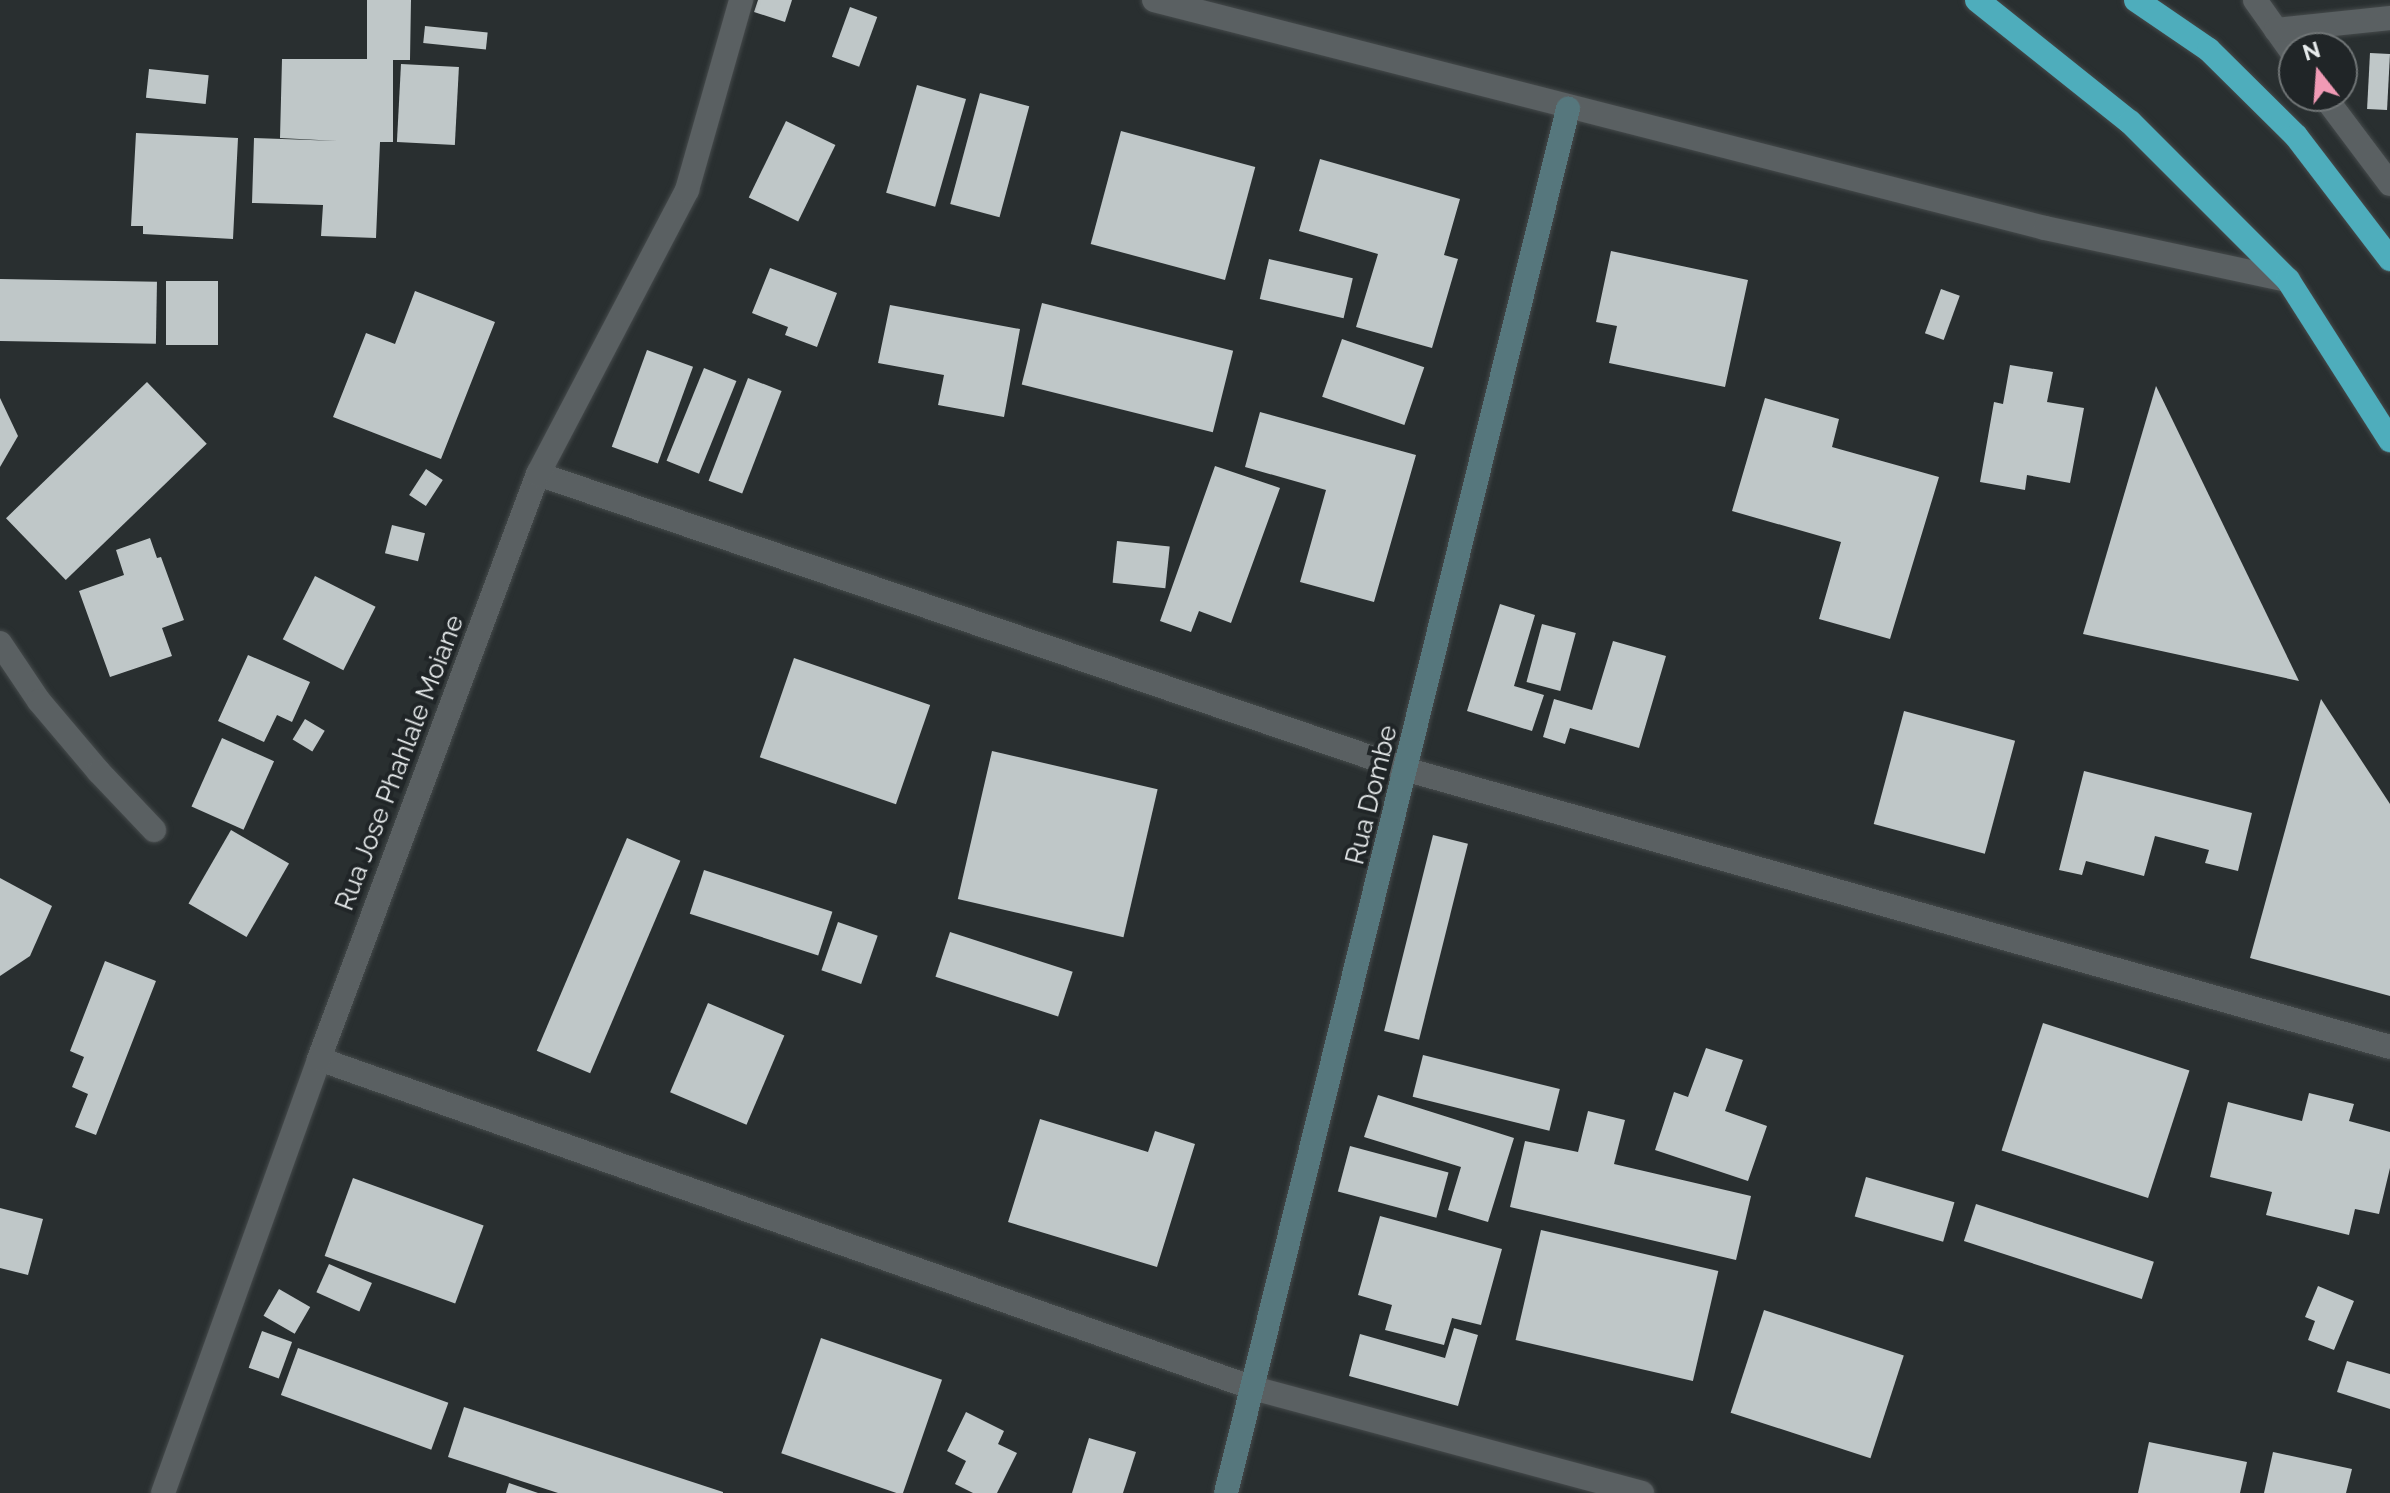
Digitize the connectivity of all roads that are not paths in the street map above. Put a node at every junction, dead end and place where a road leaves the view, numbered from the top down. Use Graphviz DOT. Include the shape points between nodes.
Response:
graph roads {
  1 [pos="741,0"];
  2 [pos="1154,0"];
  3 [pos="1977,0"];
  4 [pos="2136,0"];
  5 [pos="2167,0"];
  6 [pos="2255,0"];
  7 [pos="2390,18"];
  8 [pos="2276,30"];
  9 [pos="2278,33"];
  10 [pos="2209,50"];
  11 [pos="1568,109"];
  12 [pos="2336,112"];
  13 [pos="2390,184"];
  14 [pos="2390,259"];
  15 [pos="2288,280"];
  16 [pos="2390,440"];
  17 [pos="538,474"];
  18 [pos="0,643"];
  19 [pos="1408,770"];
  20 [pos="154,830"];
  21 [pos="2390,1047"];
  22 [pos="319,1059"];
  23 [pos="1253,1388"];
  24 [pos="163,1493"];
  25 [pos="1226,1493"];
  26 [pos="1642,1493"];
  1 -- 17 [label="street, Rua Jose Phahlale Moiane" via="687,190"];
  2 -- 11 [label="street"];
  3 -- 15 [label="highway" via="2130,122"];
  4 -- 10 [label="highway"];
  5 -- 10 [label="highway"];
  6 -- 8 [label="street"];
  7 -- 8 [label="street"];
  8 -- 9 [label="street"];
  10 -- 14 [label="highway" via="2296,136"];
  11 -- 15 [label="street" via="2045,228"];
  11 -- 19 [label="street, Rua Dombe"];
  12 -- 13 [label="street"];
  15 -- 16 [label="highway"];
  17 -- 19 [label="street"];
  17 -- 22 [label="street, Rua Jose Phahlale Moiane"];
  18 -- 20 [label="street" via="39,701"];
  19 -- 21 [label="street"];
  19 -- 23 [label="street, Rua Dombe"];
  22 -- 23 [label="street"];
  22 -- 24 [label="street, Rua Jose Phahlale Moiane"];
  23 -- 25 [label="street, Rua Dombe"];
  23 -- 26 [label="street"];
}
